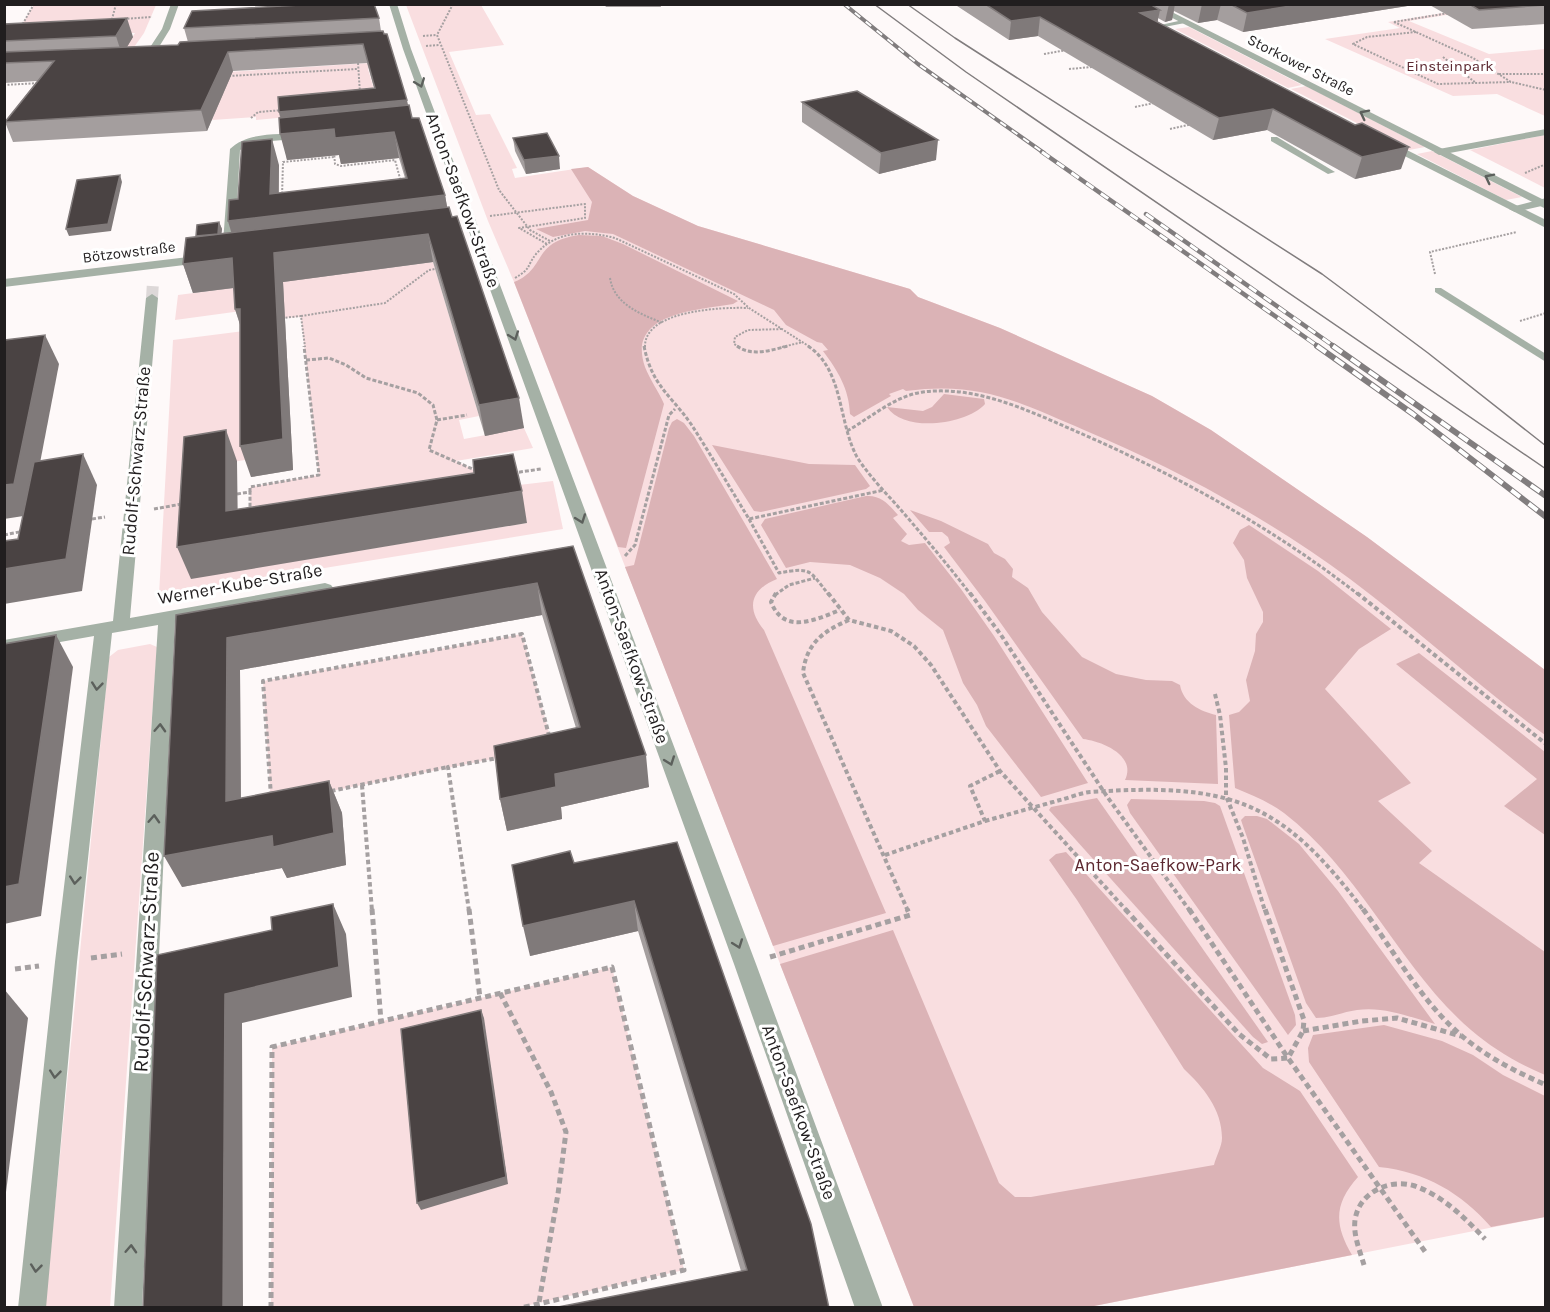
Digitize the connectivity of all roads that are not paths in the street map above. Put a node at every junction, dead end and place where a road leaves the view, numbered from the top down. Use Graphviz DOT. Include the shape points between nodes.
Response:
graph roads {
  1 [pos="175,4"];
  2 [pos="393,4"];
  3 [pos="1149,4"];
  4 [pos="1148,20"];
  5 [pos="1183,22"];
  6 [pos="1159,26"];
  7 [pos="1179,36"];
  8 [pos="405,44"];
  9 [pos="392,45"];
  10 [pos="161,58"];
  11 [pos="435,123"];
  12 [pos="422,124"];
  13 [pos="1545,132"];
  14 [pos="315,135"];
  15 [pos="1377,138"];
  16 [pos="1274,139"];
  17 [pos="1439,152"];
  18 [pos="1331,172"];
  19 [pos="1543,203"];
  20 [pos="1515,209"];
  21 [pos="1545,225"];
  22 [pos="4,283"];
  23 [pos="1438,290"];
  24 [pos="152,298"];
  25 [pos="1545,360"];
  26 [pos="339,587"];
  27 [pos="167,616"];
  28 [pos="112,626"];
  29 [pos="4,646"];
  30 [pos="32,1308"];
  31 [pos="128,1308"];
  32 [pos="869,1308"];
  1 -- 10 [label="street" via="166,29 144,58"];
  2 -- 8 [label="street, Anton-Saefkow-Straße"];
  3 -- 5 [label="street, Storkower Straße"];
  4 -- 6 [label="street"];
  5 -- 6 [label="lane"];
  17 -- 5 [label="street, Storkower Straße, one-way"];
  6 -- 7 [label="street"];
  8 -- 9 [label="street"];
  8 -- 11 [label="street, Anton-Saefkow-Straße, one-way"];
  11 -- 12 [label="street"];
  11 -- 32 [label="street, Anton-Saefkow-Straße, one-way" via="467,227 582,545"];
  13 -- 17 [label="street"];
  14 -- 22 [label="street, Bötzowstraße" via="255,141 235,149 234,255 155,270"];
  15 -- 20 [label="street"];
  16 -- 18 [label="lane"];
  19 -- 17 [label="street, Storkower Straße, one-way"];
  19 -- 20 [label="street, Storkower Straße"];
  20 -- 21 [label="street"];
  23 -- 25 [label="lane"];
  24 -- 28 [label="street, Rudolf-Schwarz-Straße"];
  26 -- 27 [label="street, Werner-Kube-Straße"];
  27 -- 28 [label="street, Werner-Kube-Straße"];
  31 -- 27 [label="street, Rudolf-Schwarz-Straße, one-way"];
  28 -- 29 [label="street, Werner-Kube-Straße"];
  28 -- 30 [label="street, Rudolf-Schwarz-Straße, one-way" via="66,962"];
}
